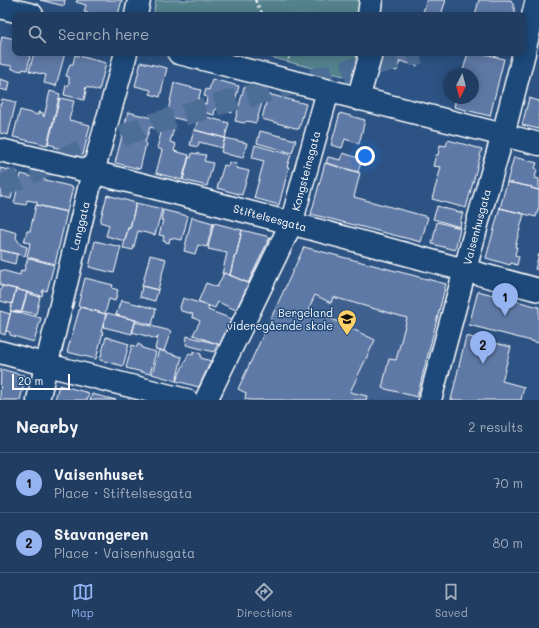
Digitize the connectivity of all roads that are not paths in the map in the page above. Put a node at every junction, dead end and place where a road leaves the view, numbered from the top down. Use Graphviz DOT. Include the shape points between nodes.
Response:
graph roads {
  1 [pos="139,0"];
  2 [pos="371,0"];
  3 [pos="537,0"];
  4 [pos="0,7"];
  5 [pos="20,12"];
  6 [pos="137,12"];
  7 [pos="369,12"];
  8 [pos="527,40"];
  9 [pos="125,56"];
  10 [pos="191,56"];
  11 [pos="370,56"];
  12 [pos="523,56"];
  13 [pos="328,91"];
  14 [pos="358,99"];
  15 [pos="503,135"];
  16 [pos="539,144"];
  17 [pos="0,150"];
  18 [pos="93,172"];
  19 [pos="291,224"];
  20 [pos="465,270"];
  21 [pos="539,290"];
  22 [pos="0,352"];
  23 [pos="47,365"];
  24 [pos="38,400"];
  25 [pos="186,400"];
  26 [pos="206,400"];
  27 [pos="430,400"];
  1 -- 6 [label="street"];
  2 -- 7 [label="street"];
  3 -- 8 [label="street, Vaisenhusgata"];
  4 -- 5 [label="street"];
  9 -- 18 [label="street, Langgata"];
  10 -- 13 [label="street"];
  11 -- 14 [label="street"];
  12 -- 15 [label="street, Vaisenhusgata"];
  13 -- 14 [label="street"];
  13 -- 19 [label="street, Kongsteinsgata"];
  14 -- 15 [label="street"];
  15 -- 16 [label="street"];
  15 -- 20 [label="street, Vaisenhusgata"];
  17 -- 18 [label="street, Stiftelsesgata"];
  18 -- 19 [label="street, Stiftelsesgata"];
  18 -- 23 [label="street, Langgata"];
  19 -- 20 [label="street, Stiftelsesgata"];
  19 -- 26 [label="street, Kongsteinsgata"];
  20 -- 21 [label="street, Stiftelsesgata"];
  20 -- 27 [label="street, Vaisenhusgata"];
  22 -- 23 [label="street"];
  23 -- 24 [label="street, Langgata"];
  23 -- 25 [label="street"];
}
